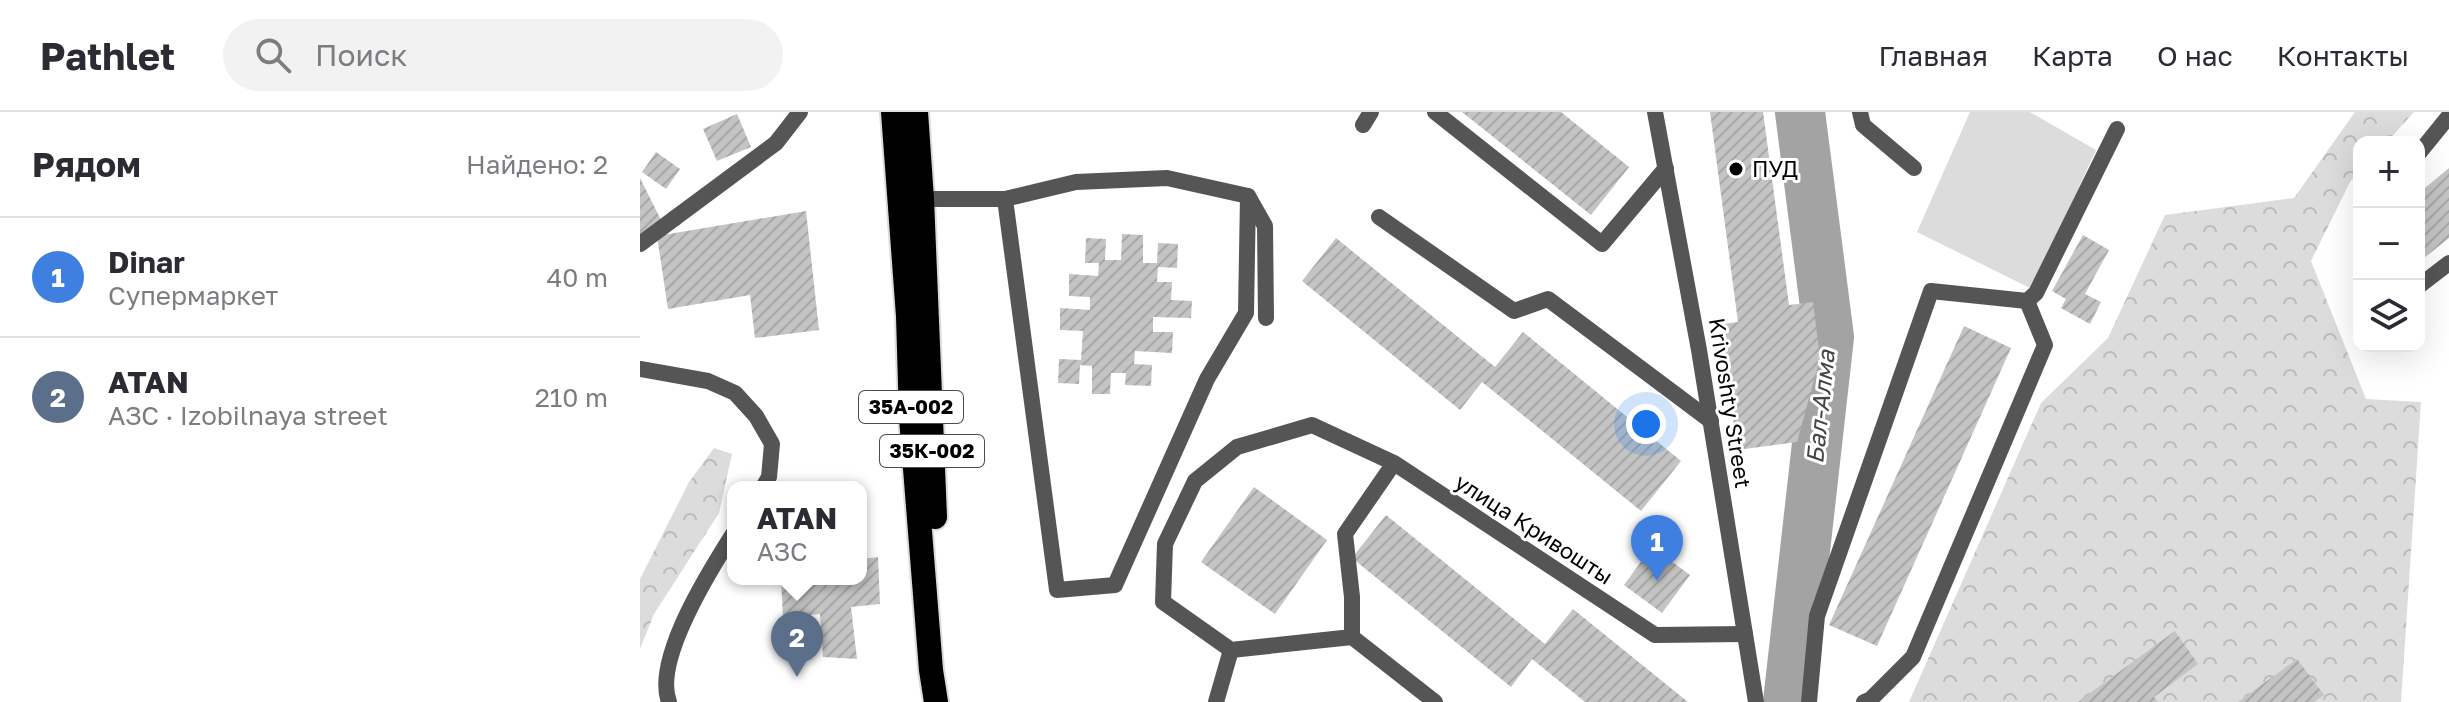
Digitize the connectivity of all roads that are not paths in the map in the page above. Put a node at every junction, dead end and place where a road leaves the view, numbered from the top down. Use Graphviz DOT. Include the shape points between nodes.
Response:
graph roads {
  1 [pos="800,112"];
  2 [pos="893,112"];
  3 [pos="916,112"];
  4 [pos="1435,112"];
  5 [pos="1655,112"];
  6 [pos="1860,112"];
  7 [pos="2449,116"];
  8 [pos="2117,129"];
  9 [pos="2425,146"];
  10 [pos="1666,168"];
  11 [pos="1914,168"];
  12 [pos="1248,196"];
  13 [pos="922,199"];
  14 [pos="1005,199"];
  15 [pos="1379,217"];
  16 [pos="640,244"];
  17 [pos="2449,263"];
  18 [pos="2425,281"];
  19 [pos="2027,301"];
  20 [pos="1266,318"];
  21 [pos="640,369"];
  22 [pos="1711,421"];
  23 [pos="1394,463"];
  24 [pos="767,481"];
  25 [pos="727,544"];
  26 [pos="1745,634"];
  27 [pos="1352,637"];
  28 [pos="1231,650"];
  29 [pos="669,702"];
  30 [pos="936,702"];
  31 [pos="944,702"];
  32 [pos="1216,702"];
  33 [pos="1435,702"];
  34 [pos="1756,702"];
  35 [pos="1809,702"];
  36 [pos="1864,702"];
  1 -- 16 [label="street" via="776,143"];
  2 -- 30 [label="highway, 35А-002" via="913,447"];
  3 -- 13 [label="highway, 35К-002"];
  4 -- 10 [label="street" via="1602,244"];
  5 -- 10 [label="street, Krivoshty Street"];
  6 -- 11 [label="street" via="1863,125"];
  7 -- 9 [label="street"];
  8 -- 19 [label="street" via="2036,293"];
  10 -- 22 [label="street, Krivoshty Street"];
  12 -- 14 [label="street" via="1167,178 1076,182"];
  12 -- 14 [label="street" via="1246,313 1207,379 1115,585 1057,590"];
  12 -- 20 [label="street" via="1265,226"];
  13 -- 14 [label="street"];
  13 -- 31 [label="highway, 35К-002"];
  15 -- 22 [label="street" via="1514,311 1548,299"];
  17 -- 18 [label="street"];
  19 -- 35 [label="street" via="1931,291 1817,616"];
  19 -- 36 [label="street" via="2045,345 1913,657"];
  21 -- 24 [label="street" via="708,381 735,393 772,444"];
  22 -- 26 [label="street, Krivoshty Street"];
  23 -- 26 [label="street, улица Кривошты" via="1655,635"];
  23 -- 27 [label="street" via="1345,534"];
  23 -- 28 [label="street, улица Кривошты" via="1312,425 1237,447 1195,481 1165,544 1163,602"];
  25 -- 29 [label="street" via="674,644 665,691"];
  26 -- 34 [label="street, Krivoshty Street"];
  27 -- 28 [label="street"];
  27 -- 33 [label="street"];
  28 -- 32 [label="street"];
}
